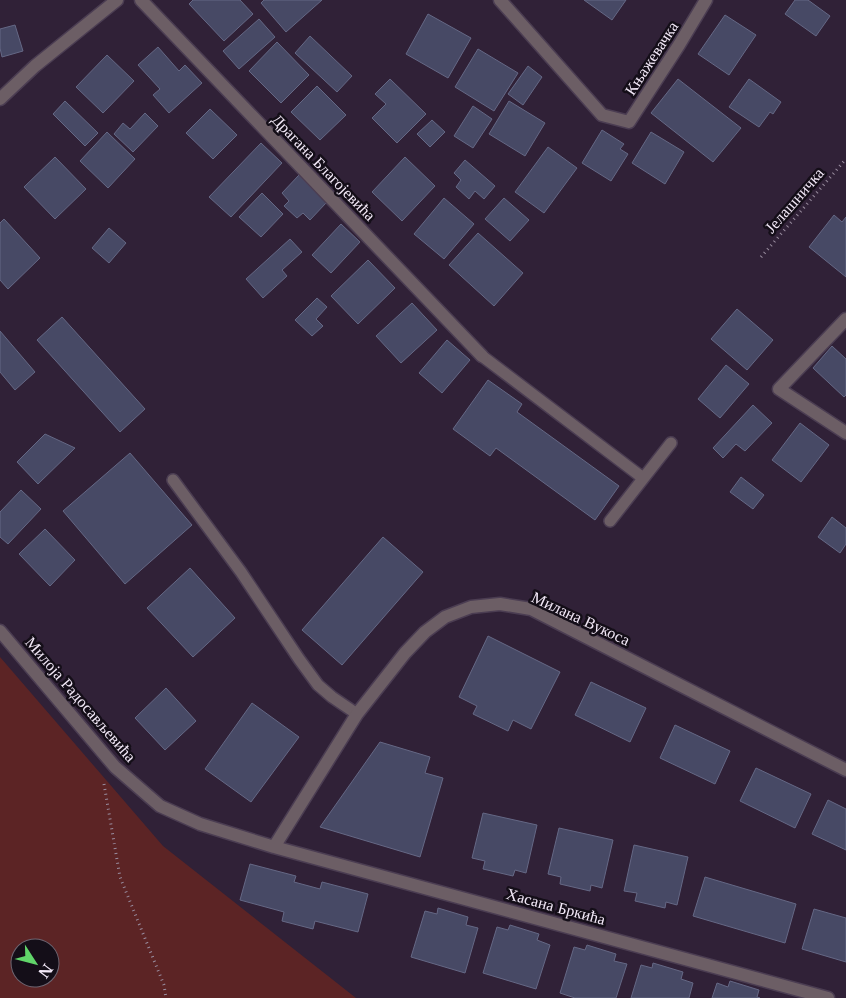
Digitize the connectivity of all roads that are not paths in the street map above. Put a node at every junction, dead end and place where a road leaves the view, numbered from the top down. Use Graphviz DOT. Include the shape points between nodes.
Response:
graph roads {
  1 [pos="117,0"];
  2 [pos="141,0"];
  3 [pos="500,0"];
  4 [pos="706,0"];
  5 [pos="0,99"];
  6 [pos="846,319"];
  7 [pos="482,356"];
  8 [pos="846,433"];
  9 [pos="671,443"];
  10 [pos="643,478"];
  11 [pos="173,480"];
  12 [pos="610,521"];
  13 [pos="0,631"];
  14 [pos="357,714"];
  15 [pos="846,770"];
  16 [pos="274,846"];
  17 [pos="828,998"];
  1 -- 5 [label="street"];
  2 -- 7 [label="street, Драгана Благојевића"];
  3 -- 4 [label="street, Књажевачка" via="602,115 629,122"];
  6 -- 8 [label="street" via="779,389"];
  7 -- 10 [label="lane"];
  9 -- 10 [label="lane"];
  10 -- 12 [label="lane"];
  11 -- 14 [label="lane" via="318,685"];
  13 -- 16 [label="street, Милоја Радосављевића" via="115,767 160,806 200,824"];
  14 -- 15 [label="street, Милана Вукоса" via="425,632 445,617 471,607 514,605 531,609"];
  14 -- 16 [label="street, Милана Вукоса"];
  16 -- 17 [label="street, Хасана Бркића"];
}
